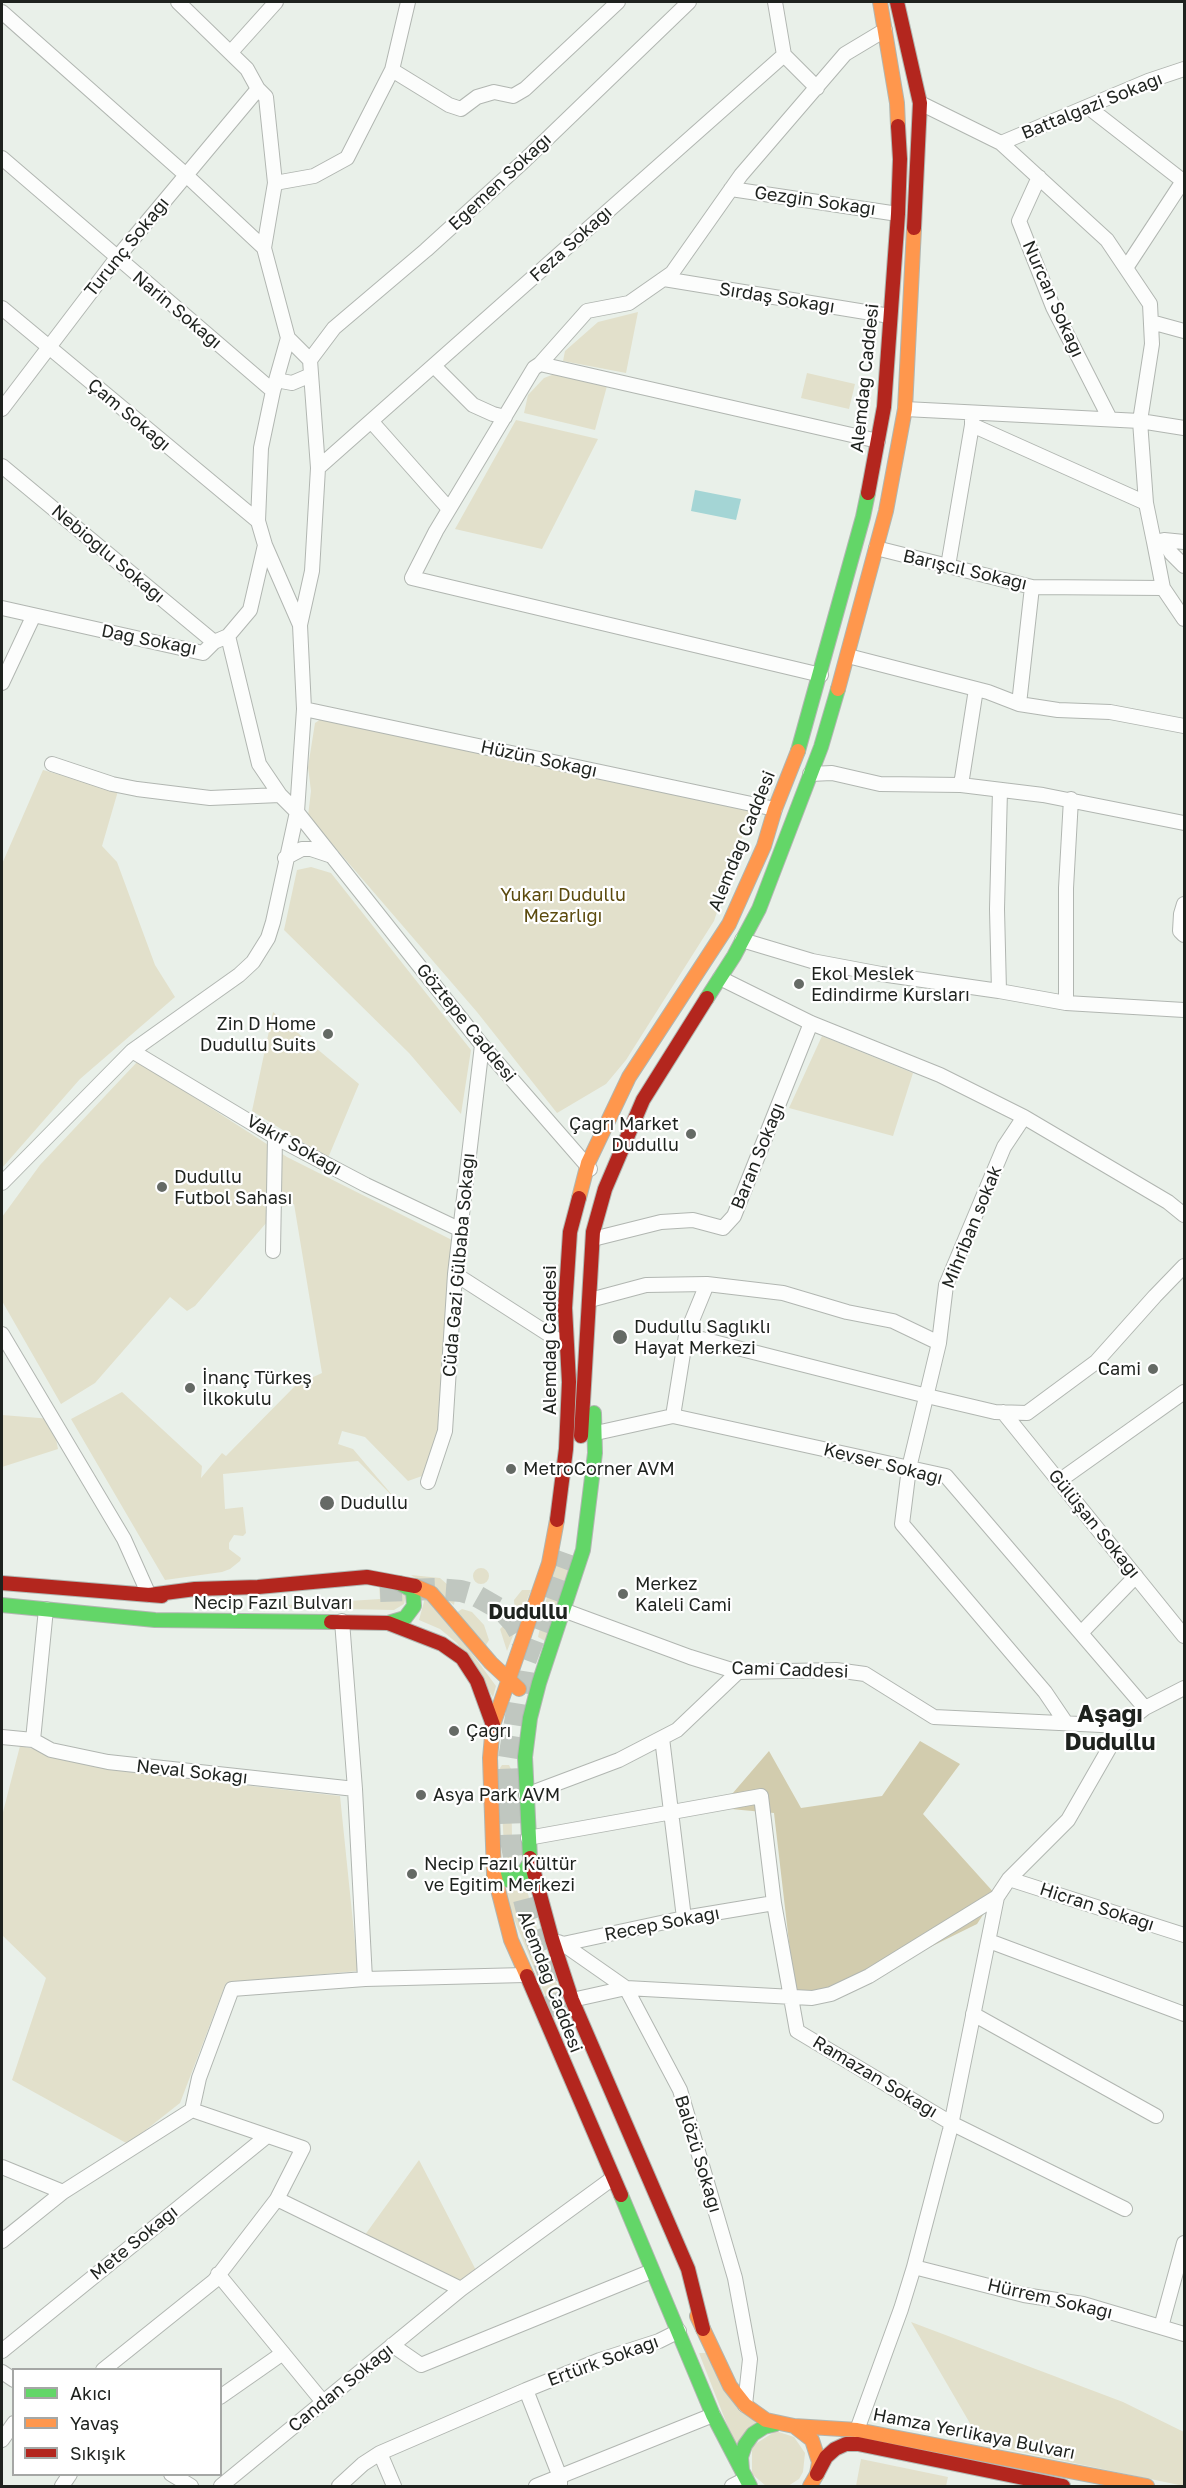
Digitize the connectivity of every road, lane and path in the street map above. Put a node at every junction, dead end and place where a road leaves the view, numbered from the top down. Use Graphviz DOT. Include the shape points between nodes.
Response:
graph roads {
  1 [pos="178,2"];
  2 [pos="276,2"];
  3 [pos="408,2"];
  4 [pos="618,2"];
  5 [pos="774,2"];
  6 [pos="880,2"];
  7 [pos="897,2"];
  8 [pos="684,4"];
  9 [pos="2,12"];
  10 [pos="885,30"];
  11 [pos="231,52"];
  12 [pos="784,55"];
  13 [pos="392,69"];
  14 [pos="1185,69"];
  15 [pos="817,88"];
  16 [pos="258,89"];
  17 [pos="920,103"];
  18 [pos="1088,107"];
  19 [pos="1001,143"];
  20 [pos="2,158"];
  21 [pos="186,175"];
  22 [pos="1039,177"];
  23 [pos="1184,179"];
  24 [pos="275,183"];
  25 [pos="731,189"];
  26 [pos="898,214"];
  27 [pos="264,248"];
  28 [pos="116,259"];
  29 [pos="1126,268"];
  30 [pos="664,279"];
  31 [pos="2,308"];
  32 [pos="890,316"];
  33 [pos="1151,322"];
  34 [pos="1185,331"];
  35 [pos="288,338"];
  36 [pos="47,347"];
  37 [pos="310,360"];
  38 [pos="540,364"];
  39 [pos="434,366"];
  40 [pos="311,375"];
  41 [pos="274,385"];
  42 [pos="884,407"];
  43 [pos="2,409"];
  44 [pos="905,409"];
  45 [pos="505,417"];
  46 [pos="972,419"];
  47 [pos="1110,419"];
  48 [pos="371,421"];
  49 [pos="1140,421"];
  50 [pos="1185,428"];
  51 [pos="878,441"];
  52 [pos="2,466"];
  53 [pos="318,468"];
  54 [pos="1146,503"];
  55 [pos="449,509"];
  56 [pos="258,521"];
  57 [pos="1159,541"];
  58 [pos="1185,542"];
  59 [pos="265,545"];
  60 [pos="876,548"];
  61 [pos="948,566"];
  62 [pos="1185,566"];
  63 [pos="1032,587"];
  64 [pos="1163,588"];
  65 [pos="2,608"];
  66 [pos="33,617"];
  67 [pos="1185,619"];
  68 [pos="300,625"];
  69 [pos="221,639"];
  70 [pos="848,656"];
  71 [pos="821,675"];
  72 [pos="2,683"];
  73 [pos="976,689"];
  74 [pos="1018,704"];
  75 [pos="304,709"];
  76 [pos="1185,726"];
  77 [pos="52,764"];
  78 [pos="810,774"];
  79 [pos="961,785"];
  80 [pos="1000,790"];
  81 [pos="280,795"];
  82 [pos="1071,799"];
  83 [pos="775,809"];
  84 [pos="297,812"];
  85 [pos="1185,823"];
  86 [pos="332,856"];
  87 [pos="285,858"];
  88 [pos="1185,904"];
  89 [pos="1185,935"];
  90 [pos="742,940"];
  91 [pos="720,978"];
  92 [pos="999,991"];
  93 [pos="1066,1003"];
  94 [pos="1185,1010"];
  95 [pos="812,1023"];
  96 [pos="482,1045"];
  97 [pos="132,1050"];
  98 [pos="1024,1117"];
  99 [pos="275,1137"];
  100 [pos="587,1167"];
  101 [pos="608,1181"];
  102 [pos="2,1183"];
  103 [pos="1185,1215"];
  104 [pos="461,1230"];
  105 [pos="593,1239"];
  106 [pos="273,1251"];
  107 [pos="1185,1266"];
  108 [pos="455,1274"];
  109 [pos="707,1284"];
  110 [pos="590,1300"];
  111 [pos="589,1322"];
  112 [pos="2,1334"];
  113 [pos="687,1335"];
  114 [pos="939,1343"];
  115 [pos="567,1346"];
  116 [pos="1185,1392"];
  117 [pos="927,1396"];
  118 [pos="1003,1412"];
  119 [pos="673,1416"];
  120 [pos="596,1433"];
  121 [pos="580,1451"];
  122 [pos="909,1468"];
  123 [pos="1059,1481"];
  124 [pos="428,1482"];
  125 [pos="1136,1576"];
  126 [pos="391,1580"];
  127 [pos="2,1583"];
  128 [pos="368,1592"];
  129 [pos="149,1595"];
  130 [pos="2,1605"];
  131 [pos="46,1609"];
  132 [pos="563,1610"];
  133 [pos="342,1621"];
  134 [pos="388,1623"];
  135 [pos="1082,1633"];
  136 [pos="1185,1636"];
  137 [pos="738,1672"];
  138 [pos="509,1678"];
  139 [pos="1185,1688"];
  140 [pos="1145,1708"];
  141 [pos="1066,1723"];
  142 [pos="493,1725"];
  143 [pos="1122,1726"];
  144 [pos="2,1737"];
  145 [pos="662,1738"];
  146 [pos="33,1740"];
  147 [pos="500,1754"];
  148 [pos="525,1757"];
  149 [pos="355,1789"];
  150 [pos="526,1795"];
  151 [pos="672,1812"];
  152 [pos="528,1838"];
  153 [pos="530,1862"];
  154 [pos="495,1874"];
  155 [pos="1009,1879"];
  156 [pos="997,1897"];
  157 [pos="774,1903"];
  158 [pos="684,1918"];
  159 [pos="1185,1935"];
  160 [pos="557,1941"];
  161 [pos="989,1941"];
  162 [pos="525,1976"];
  163 [pos="365,1979"];
  164 [pos="626,1988"];
  165 [pos="792,1997"];
  166 [pos="572,2000"];
  167 [pos="973,2014"];
  168 [pos="1185,2014"];
  169 [pos="567,2025"];
  170 [pos="192,2110"];
  171 [pos="1156,2116"];
  172 [pos="951,2123"];
  173 [pos="267,2136"];
  174 [pos="2,2167"];
  175 [pos="613,2178"];
  176 [pos="63,2192"];
  177 [pos="277,2199"];
  178 [pos="1125,2209"];
  179 [pos="2,2241"];
  180 [pos="1185,2242"];
  181 [pos="914,2266"];
  182 [pos="652,2271"];
  183 [pos="218,2274"];
  184 [pos="461,2289"];
  185 [pos="1161,2327"];
  186 [pos="703,2330"];
  187 [pos="679,2331"];
  188 [pos="1185,2334"];
  189 [pos="393,2345"];
  190 [pos="2,2351"];
  191 [pos="283,2353"];
  192 [pos="105,2368"];
  193 [pos="526,2390"];
  194 [pos="222,2396"];
  195 [pos="323,2402"];
  196 [pos="746,2405"];
  197 [pos="713,2415"];
  198 [pos="776,2424"];
  199 [pos="12,2426"];
  200 [pos="794,2426"];
  201 [pos="857,2430"];
  202 [pos="2,2440"];
  203 [pos="380,2453"];
  204 [pos="818,2474"];
  205 [pos="172,2476"];
  206 [pos="746,2478"];
  207 [pos="1005,2481"];
  208 [pos="560,2482"];
  209 [pos="1060,2486"];
  210 [pos="191,2487"];
  211 [pos="221,2487"];
  212 [pos="339,2487"];
  213 [pos="394,2487"];
  214 [pos="536,2487"];
  215 [pos="732,2487"];
  216 [pos="810,2487"];
  217 [pos="1147,2487"];
  1 -- 11 [label="street"];
  2 -- 11 [label="street"];
  3 -- 13 [label="street"];
  4 -- 13 [label="street" via="513,96 494,92 477,97 461,109"];
  5 -- 12 [label="street"];
  6 -- 10 [label="main road, Alemdağ Caddesi"];
  7 -- 17 [label="main road, Alemdağ Caddesi"];
  8 -- 37 [label="street, Egemen Sokağı" via="516,168 334,328"];
  9 -- 21 [label="street"];
  10 -- 15 [label="street" via="845,54"];
  10 -- 26 [label="main road, Alemdağ Caddesi" via="897,103"];
  11 -- 16 [label="street" via="248,69"];
  12 -- 15 [label="street"];
  12 -- 39 [label="street, Feza Sokağı"];
  13 -- 24 [label="street" via="347,158 314,176"];
  14 -- 18 [label="street, Battalgazi Sokağı"];
  15 -- 25 [label="street"];
  16 -- 21 [label="street, Turunç Sokağı"];
  16 -- 24 [label="street" via="267,97"];
  17 -- 19 [label="street"];
  17 -- 44 [label="main road, Alemdağ Caddesi"];
  18 -- 19 [label="street, Battalgazi Sokağı"];
  18 -- 23 [label="street"];
  19 -- 22 [label="street"];
  20 -- 28 [label="street, Narin Sokağı"];
  21 -- 27 [label="street"];
  21 -- 28 [label="street, Turunç Sokağı"];
  22 -- 29 [label="street" via="1107,240"];
  22 -- 47 [label="street, Nurcan Sokağı" via="1019,220 1053,307"];
  23 -- 29 [label="street"];
  24 -- 27 [label="street"];
  25 -- 26 [label="street, Gezgin Sokağı"];
  25 -- 30 [label="street"];
  26 -- 32 [label="main road, Alemdağ Caddesi"];
  27 -- 35 [label="street"];
  28 -- 36 [label="street, Turunç Sokağı"];
  28 -- 41 [label="street, Narin Sokağı"];
  29 -- 33 [label="street" via="1150,304"];
  30 -- 32 [label="street, Sırdaş Sokağı"];
  30 -- 38 [label="street" via="629,303 586,311"];
  31 -- 36 [label="street, Çam Sokağı"];
  32 -- 42 [label="main road, Alemdağ Caddesi"];
  33 -- 34 [label="street"];
  33 -- 49 [label="street" via="1152,344"];
  35 -- 37 [label="street"];
  35 -- 41 [label="street"];
  36 -- 43 [label="street, Turunç Sokağı"];
  36 -- 56 [label="street, Çam Sokağı"];
  37 -- 40 [label="street"];
  38 -- 45 [label="street"];
  38 -- 51 [label="street"];
  39 -- 45 [label="street" via="473,405"];
  39 -- 48 [label="street, Feza Sokağı"];
  40 -- 41 [label="street"];
  40 -- 53 [label="street"];
  41 -- 56 [label="street" via="261,448"];
  42 -- 44 [label="main road"];
  42 -- 51 [label="main road, Alemdağ Caddesi"];
  44 -- 46 [label="street"];
  44 -- 60 [label="main road, Alemdağ Caddesi"];
  45 -- 55 [label="street"];
  46 -- 47 [label="street"];
  46 -- 54 [label="street"];
  46 -- 61 [label="street"];
  47 -- 49 [label="street"];
  48 -- 53 [label="street, Feza Sokağı"];
  48 -- 55 [label="street"];
  49 -- 50 [label="street"];
  49 -- 54 [label="street"];
  51 -- 71 [label="main road, Alemdağ Caddesi" via="863,517"];
  52 -- 69 [label="street, Nebioğlu Sokağı"];
  53 -- 68 [label="street" via="312,571"];
  54 -- 57 [label="street"];
  55 -- 71 [label="street" via="412,578"];
  56 -- 59 [label="street"];
  57 -- 58 [label="street"];
  57 -- 62 [label="street"];
  57 -- 64 [label="street"];
  59 -- 68 [label="street"];
  59 -- 69 [label="street" via="250,610"];
  60 -- 61 [label="street, Barışcıl Sokağı"];
  60 -- 70 [label="main road, Alemdağ Caddesi"];
  61 -- 63 [label="street, Barışcıl Sokağı"];
  63 -- 64 [label="street, Barışcıl Sokağı"];
  63 -- 74 [label="street"];
  64 -- 67 [label="street"];
  65 -- 66 [label="street, Dağ Sokağı"];
  66 -- 69 [label="street, Dağ Sokağı" via="203,653"];
  66 -- 72 [label="street"];
  68 -- 75 [label="street"];
  69 -- 81 [label="street, Göztepe Caddesi" via="259,764"];
  70 -- 73 [label="street"];
  70 -- 78 [label="main road, Alemdağ Caddesi"];
  71 -- 83 [label="main road, Alemdağ Caddesi" via="801,744"];
  73 -- 74 [label="street"];
  73 -- 79 [label="street"];
  74 -- 76 [label="street" via="1110,712"];
  75 -- 83 [label="street, Hüzün Sokağı"];
  75 -- 84 [label="street"];
  77 -- 81 [label="street" via="137,789 210,798"];
  78 -- 79 [label="street" via="832,773 880,784"];
  78 -- 90 [label="main road, Alemdağ Caddesi" via="759,909"];
  79 -- 80 [label="street"];
  80 -- 82 [label="street"];
  80 -- 92 [label="street"];
  81 -- 84 [label="street, Göztepe Caddesi"];
  82 -- 85 [label="street"];
  82 -- 93 [label="street"];
  83 -- 100 [label="main road, Alemdağ Caddesi" via="764,846 729,924 629,1077"];
  84 -- 86 [label="street, Göztepe Caddesi"];
  84 -- 87 [label="street"];
  86 -- 87 [label="street" via="302,849"];
  86 -- 96 [label="street, Göztepe Caddesi"];
  87 -- 97 [label="street" via="270,930 253,962"];
  88 -- 89 [label="street" via="1180,931"];
  90 -- 91 [label="main road, Alemdağ Caddesi"];
  90 -- 92 [label="street" via="812,961"];
  91 -- 95 [label="street"];
  91 -- 101 [label="main road, Alemdağ Caddesi" via="643,1100"];
  92 -- 93 [label="street"];
  93 -- 94 [label="street"];
  95 -- 98 [label="street" via="940,1075"];
  95 -- 105 [label="street, Baran Sokağı" via="734,1216 723,1228 693,1220 661,1222"];
  96 -- 100 [label="street, Göztepe Caddesi"];
  96 -- 104 [label="street, Cüda Gazi Gülbaba Sokağı"];
  97 -- 99 [label="street, Vakıf Sokağı"];
  97 -- 102 [label="street"];
  98 -- 103 [label="street"];
  98 -- 114 [label="street, Mihriban sokak" via="1004,1147 946,1285"];
  99 -- 104 [label="street, Vakıf Sokağı"];
  99 -- 106 [label="street"];
  100 -- 101 [label="street, Göztepe Caddesi"];
  100 -- 115 [label="main road, Alemdağ Caddesi" via="570,1232"];
  101 -- 105 [label="main road, Alemdağ Caddesi"];
  104 -- 108 [label="street, Cüda Gazi Gülbaba Sokağı"];
  105 -- 110 [label="main road, Alemdağ Caddesi"];
  107 -- 118 [label="street" via="1096,1362 1027,1413"];
  108 -- 115 [label="street"];
  108 -- 124 [label="street, Cüda Gazi Gülbaba Sokağı" via="445,1431"];
  109 -- 110 [label="street" via="646,1286"];
  109 -- 113 [label="street"];
  109 -- 114 [label="street" via="794,1296 893,1322"];
  110 -- 111 [label="main road, Alemdağ Caddesi"];
  111 -- 120 [label="main road, Alemdağ Caddesi"];
  111 -- 121 [label="main road, Alemdağ Caddesi"];
  112 -- 129 [label="street" via="124,1539"];
  113 -- 117 [label="street"];
  113 -- 119 [label="street"];
  114 -- 117 [label="street, Mihriban sokak"];
  115 -- 138 [label="main road, Alemdağ Caddesi" via="566,1449 556,1530 549,1563"];
  116 -- 123 [label="street"];
  117 -- 118 [label="street"];
  117 -- 122 [label="street, Mihriban sokak"];
  118 -- 123 [label="street, Gülüşan Sokağı"];
  119 -- 120 [label="street"];
  119 -- 122 [label="street, Kevser Sokağı"];
  120 -- 132 [label="main road, Alemdağ Caddesi" via="583,1550"];
  122 -- 135 [label="street, Kevser Sokağı" via="946,1476"];
  122 -- 141 [label="street, Mihriban sokak" via="902,1524 1045,1692"];
  123 -- 125 [label="street, Gülüşan Sokağı"];
  125 -- 135 [label="street"];
  125 -- 136 [label="street, Gülüşan Sokağı"];
  126 -- 129 [label="main road, Necip Fazıl Bulvarı" via="367,1577"];
  126 -- 134 [label="main road" via="413,1591 415,1601 405,1618"];
  126 -- 138 [label="main road, Necip Fazıl Bulvarı" via="431,1593 491,1663"];
  127 -- 129 [label="main road, Necip Fazıl Bulvarı"];
  128 -- 129 [label="main road, Necip Fazıl Bulvarı" via="221,1598"];
  130 -- 131 [label="main road, Necip Fazıl Bulvarı"];
  131 -- 133 [label="main road, Necip Fazıl Bulvarı" via="154,1620"];
  131 -- 146 [label="street"];
  132 -- 137 [label="street, Cami Caddesi"];
  132 -- 148 [label="main road, Alemdağ Caddesi" via="530,1718"];
  133 -- 134 [label="main road, Necip Fazıl Bulvarı"];
  133 -- 149 [label="street"];
  134 -- 142 [label="main road, Necip Fazıl Bulvarı" via="442,1644 462,1658 477,1681"];
  135 -- 140 [label="street, Kevser Sokağı"];
  137 -- 141 [label="street, Cami Caddesi" via="837,1670 865,1674 934,1717"];
  137 -- 145 [label="street" via="677,1730"];
  138 -- 142 [label="main road, Alemdağ Caddesi"];
  138 -- 148 [label="main road, Necip Fazıl Bulvarı" via="525,1698 520,1718"];
  139 -- 140 [label="street"];
  140 -- 143 [label="street"];
  141 -- 143 [label="street, Cami Caddesi"];
  142 -- 147 [label="main road, Alemdağ Caddesi"];
  143 -- 155 [label="street" via="1068,1820"];
  144 -- 146 [label="street"];
  145 -- 150 [label="street" via="619,1760"];
  145 -- 151 [label="street"];
  146 -- 149 [label="street, Neval Sokağı" via="63,1754 108,1762"];
  147 -- 148 [label="main road"];
  147 -- 154 [label="main road, Alemdağ Caddesi"];
  148 -- 150 [label="main road, Alemdağ Caddesi"];
  149 -- 163 [label="street"];
  150 -- 152 [label="main road, Alemdağ Caddesi"];
  151 -- 152 [label="street"];
  151 -- 157 [label="street" via="761,1796"];
  151 -- 158 [label="street"];
  152 -- 153 [label="main road, Alemdağ Caddesi"];
  153 -- 154 [label="main road" via="521,1877 508,1880"];
  153 -- 160 [label="main road, Alemdağ Caddesi"];
  154 -- 162 [label="main road, Alemdağ Caddesi" via="511,1940"];
  155 -- 156 [label="street"];
  155 -- 159 [label="street, Hicran Sokağı"];
  156 -- 161 [label="street"];
  156 -- 165 [label="street" via="850,1985 812,1998"];
  157 -- 158 [label="street, Recep Sokağı"];
  157 -- 165 [label="street"];
  158 -- 160 [label="street, Recep Sokağı"];
  160 -- 164 [label="street, Balözü Sokağı"];
  160 -- 166 [label="main road, Alemdağ Caddesi"];
  161 -- 167 [label="street"];
  161 -- 168 [label="street"];
  162 -- 163 [label="street"];
  162 -- 175 [label="main road, Alemdağ Caddesi"];
  163 -- 170 [label="street" via="232,1989 199,2078"];
  164 -- 165 [label="street"];
  164 -- 166 [label="street"];
  164 -- 196 [label="street, Balözü Sokağı" via="680,2090 724,2237 750,2359"];
  165 -- 172 [label="street, Ramazan Sokağı" via="797,2031"];
  166 -- 186 [label="main road, Alemdağ Caddesi" via="688,2269"];
  167 -- 171 [label="street"];
  167 -- 172 [label="street"];
  169 -- 186 [label="main road, Alemdağ Caddesi"];
  170 -- 173 [label="street"];
  170 -- 176 [label="street"];
  172 -- 178 [label="street"];
  172 -- 181 [label="street"];
  173 -- 177 [label="street" via="303,2148"];
  173 -- 190 [label="street, Mete Sokağı"];
  174 -- 176 [label="street"];
  175 -- 182 [label="main road, Alemdağ Caddesi"];
  175 -- 184 [label="street, Candan Sokağı"];
  176 -- 179 [label="street"];
  177 -- 183 [label="street"];
  177 -- 184 [label="street"];
  180 -- 185 [label="street"];
  181 -- 185 [label="street, Hürrem Sokağı" via="1024,2295 1083,2304"];
  181 -- 201 [label="street"];
  182 -- 187 [label="main road, Alemdağ Caddesi"];
  182 -- 189 [label="street" via="421,2365"];
  183 -- 191 [label="street"];
  183 -- 192 [label="street"];
  184 -- 189 [label="street, Candan Sokağı"];
  185 -- 188 [label="street, Hürrem Sokağı"];
  186 -- 196 [label="main road, Alemdağ Caddesi" via="730,2386"];
  187 -- 193 [label="street, Ertürk Sokağı"];
  187 -- 197 [label="main road, Alemdağ Caddesi"];
  189 -- 195 [label="street, Candan Sokağı"];
  191 -- 194 [label="street"];
  191 -- 195 [label="street"];
  193 -- 203 [label="street, Ertürk Sokağı"];
  193 -- 208 [label="street"];
  195 -- 211 [label="street, Candan Sokağı"];
  196 -- 198 [label="main road, Alemdağ Caddesi"];
  197 -- 206 [label="main road, Alemdağ Caddesi"];
  197 -- 208 [label="street"];
  198 -- 200 [label="main road, Alemdağ Caddesi"];
  198 -- 206 [label="main road" via="753,2434 745,2445 741,2457"];
  199 -- 202 [label="street"];
  200 -- 201 [label="main road, Hamza Yerlikaya Bulvarı"];
  200 -- 204 [label="main road" via="812,2440 819,2462"];
  201 -- 217 [label="main road, Hamza Yerlikaya Bulvarı"];
  203 -- 212 [label="street, Ertürk Sokağı"];
  203 -- 213 [label="street"];
  204 -- 207 [label="main road, Hamza Yerlikaya Bulvarı" via="835,2449 858,2444"];
  204 -- 216 [label="main road"];
  205 -- 210 [label="street"];
  206 -- 215 [label="street"];
  207 -- 209 [label="main road, Hamza Yerlikaya Bulvarı"];
  208 -- 214 [label="street"];
}
